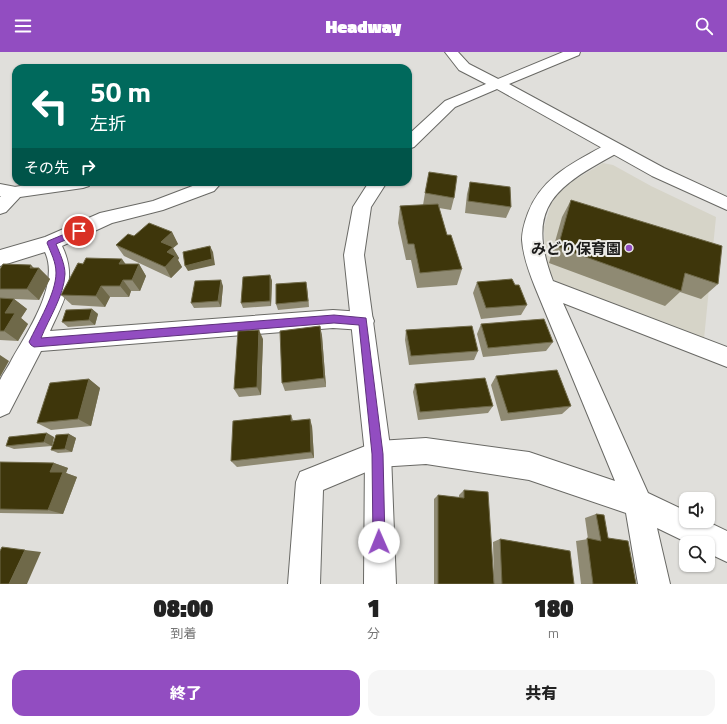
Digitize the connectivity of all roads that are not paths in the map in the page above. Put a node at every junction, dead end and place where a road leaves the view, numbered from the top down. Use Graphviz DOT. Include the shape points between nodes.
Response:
graph roads {
  1 [pos="451,52"];
  2 [pos="574,52"];
  3 [pos="499,84"];
  4 [pos="412,137"];
  5 [pos="613,148"];
  6 [pos="49,186"];
  7 [pos="209,186"];
  8 [pos="375,186"];
  9 [pos="7,191"];
  10 [pos="727,204"];
  11 [pos="0,208"];
  12 [pos="51,243"];
  13 [pos="0,258"];
  14 [pos="545,287"];
  15 [pos="363,321"];
  16 [pos="34,342"];
  17 [pos="727,357"];
  18 [pos="0,405"];
  19 [pos="378,454"];
  20 [pos="638,503"];
  21 [pos="727,546"];
  22 [pos="304,584"];
  23 [pos="380,584"];
  24 [pos="654,584"];
  1 -- 3 [label="street" via="464,67"];
  2 -- 3 [label="street"];
  3 -- 4 [label="street" via="450,104"];
  3 -- 5 [label="street"];
  5 -- 10 [label="street"];
  5 -- 14 [label="street" via="565,176 549,189 540,204 532,234 536,259"];
  6 -- 9 [label="street"];
  7 -- 12 [label="street" via="157,206 107,218"];
  8 -- 15 [label="street" via="362,207 354,255"];
  9 -- 11 [label="street"];
  12 -- 13 [label="street"];
  12 -- 16 [label="street" via="58,258 60,274 56,294"];
  14 -- 17 [label="street"];
  14 -- 20 [label="street"];
  15 -- 16 [label="street" via="334,319"];
  15 -- 19 [label="street"];
  16 -- 18 [label="street"];
  19 -- 20 [label="street" via="426,451 529,466"];
  19 -- 22 [label="street" via="310,482"];
  19 -- 23 [label="street"];
  20 -- 21 [label="street"];
  20 -- 24 [label="street"];
}
